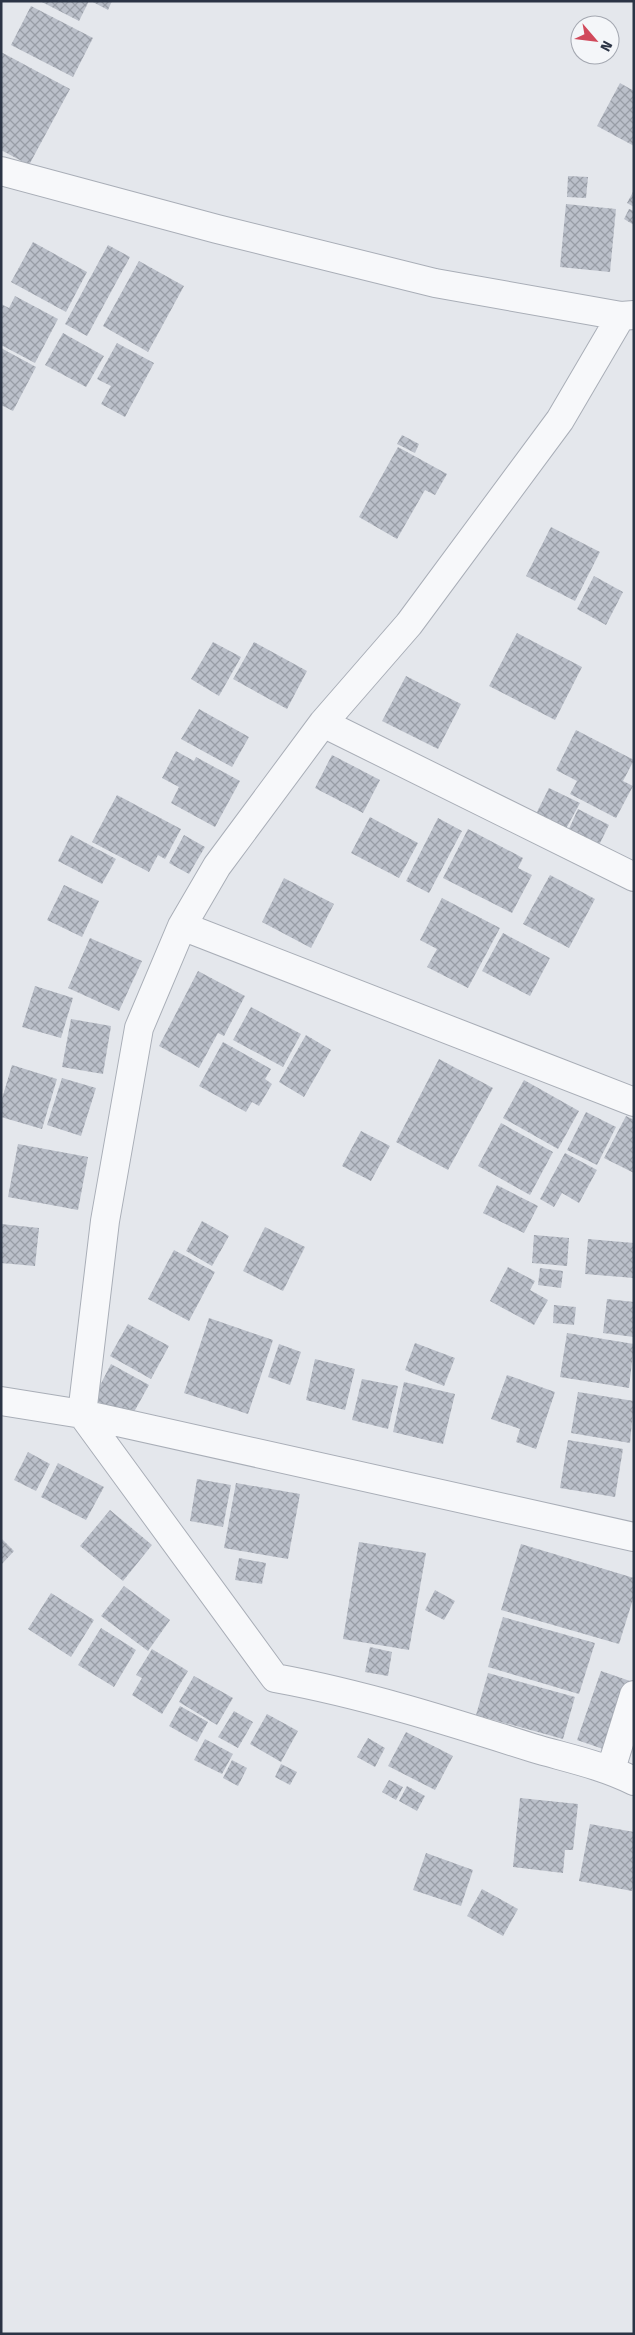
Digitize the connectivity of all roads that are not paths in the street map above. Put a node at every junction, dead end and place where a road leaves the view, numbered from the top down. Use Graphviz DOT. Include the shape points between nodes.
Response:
graph roads {
  1 [pos="1,171"];
  2 [pos="628,316"];
  3 [pos="323,723"];
  4 [pos="634,877"];
  5 [pos="182,926"];
  6 [pos="634,1102"];
  7 [pos="1,1401"];
  8 [pos="82,1414"];
  9 [pos="634,1537"];
  10 [pos="634,1695"];
  11 [pos="623,1775"];
  1 -- 2 [label="street" via="435,283"];
  2 -- 3 [label="street" via="560,420 409,624"];
  3 -- 4 [label="street"];
  3 -- 5 [label="street" via="217,866"];
  5 -- 6 [label="street"];
  5 -- 8 [label="street" via="138,1028 105,1221"];
  7 -- 8 [label="street"];
  8 -- 9 [label="street"];
  8 -- 11 [label="street" via="275,1678 319,1686 429,1715"];
  10 -- 11 [label="street"];
}
